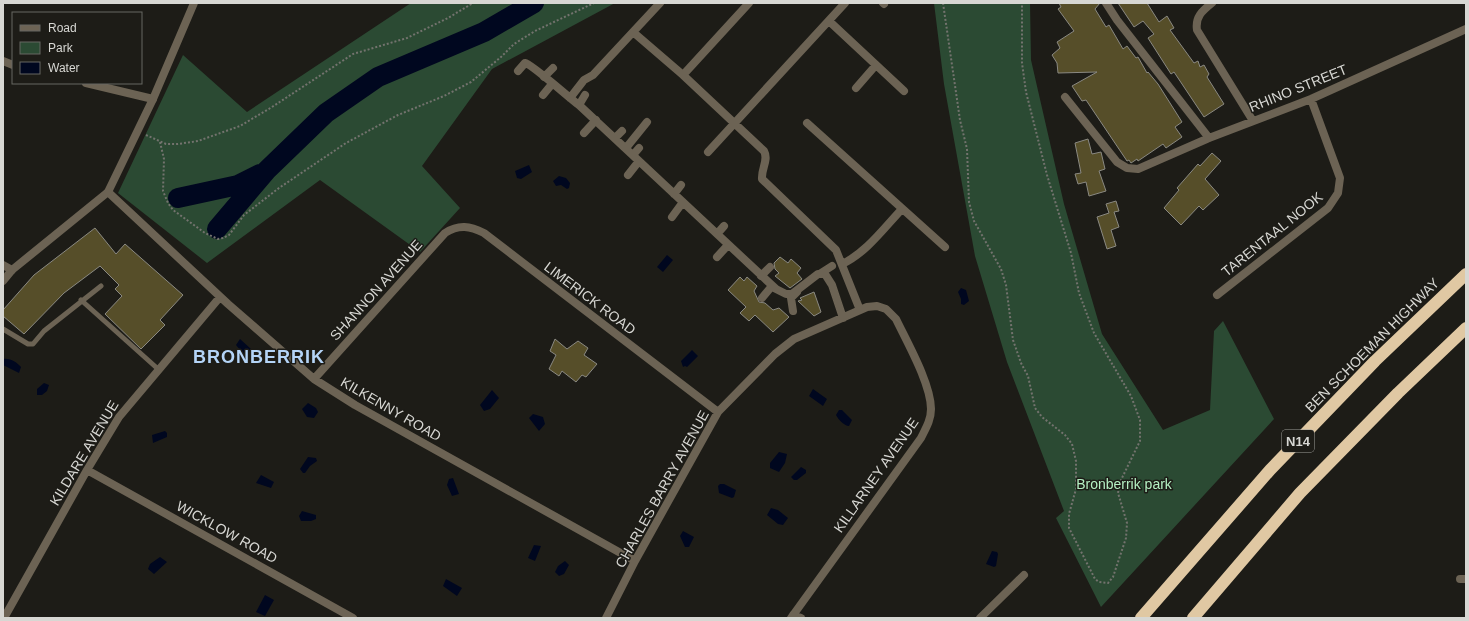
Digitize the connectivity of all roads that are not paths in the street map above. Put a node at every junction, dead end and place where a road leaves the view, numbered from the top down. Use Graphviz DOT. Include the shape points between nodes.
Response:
graph roads {
  1 [pos="194,3"];
  2 [pos="660,3"];
  3 [pos="749,3"];
  4 [pos="846,3"];
  5 [pos="1106,3"];
  6 [pos="1212,3"];
  7 [pos="829,21"];
  8 [pos="1466,29"];
  9 [pos="633,32"];
  10 [pos="3,61"];
  11 [pos="876,65"];
  12 [pos="12,66"];
  13 [pos="553,68"];
  14 [pos="518,71"];
  15 [pos="683,75"];
  16 [pos="544,77"];
  17 [pos="90,84"];
  18 [pos="552,84"];
  19 [pos="856,88"];
  20 [pos="904,91"];
  21 [pos="543,95"];
  22 [pos="585,95"];
  23 [pos="1065,97"];
  24 [pos="570,98"];
  25 [pos="153,99"];
  26 [pos="1311,99"];
  27 [pos="579,105"];
  28 [pos="596,120"];
  29 [pos="1253,121"];
  30 [pos="647,122"];
  31 [pos="735,123"];
  32 [pos="807,123"];
  33 [pos="622,131"];
  34 [pos="584,133"];
  35 [pos="615,138"];
  36 [pos="1209,138"];
  37 [pos="626,148"];
  38 [pos="639,148"];
  39 [pos="708,152"];
  40 [pos="632,155"];
  41 [pos="639,161"];
  42 [pos="628,175"];
  43 [pos="681,185"];
  44 [pos="108,192"];
  45 [pos="674,194"];
  46 [pos="683,202"];
  47 [pos="902,209"];
  48 [pos="672,216"];
  49 [pos="724,226"];
  50 [pos="717,234"];
  51 [pos="441,236"];
  52 [pos="728,245"];
  53 [pos="945,247"];
  54 [pos="717,258"];
  55 [pos="841,261"];
  56 [pos="3,265"];
  57 [pos="832,266"];
  58 [pos="770,268"];
  59 [pos="12,270"];
  60 [pos="821,273"];
  61 [pos="1466,274"];
  62 [pos="761,276"];
  63 [pos="3,281"];
  64 [pos="101,286"];
  65 [pos="772,286"];
  66 [pos="797,292"];
  67 [pos="1217,295"];
  68 [pos="220,297"];
  69 [pos="762,298"];
  70 [pos="81,300"];
  71 [pos="860,310"];
  72 [pos="793,311"];
  73 [pos="893,314"];
  74 [pos="843,318"];
  75 [pos="1466,328"];
  76 [pos="3,329"];
  77 [pos="158,369"];
  78 [pos="314,379"];
  79 [pos="718,412"];
  80 [pos="87,470"];
  81 [pos="635,561"];
  82 [pos="1024,575"];
  83 [pos="792,616"];
  84 [pos="4,618"];
  85 [pos="353,618"];
  86 [pos="606,618"];
  87 [pos="801,618"];
  88 [pos="980,618"];
  89 [pos="1141,618"];
  90 [pos="1193,618"];
  1 -- 25 [label="street"];
  2 -- 9 [label="street"];
  3 -- 15 [label="street"];
  4 -- 7 [label="street"];
  5 -- 36 [label="street"];
  6 -- 29 [label="street" via="1199,15 1197,30"];
  7 -- 11 [label="street"];
  7 -- 31 [label="street"];
  8 -- 26 [label="street, RHINO STREET"];
  9 -- 15 [label="street"];
  9 -- 24 [label="street" via="593,75 584,80"];
  10 -- 12 [label="street"];
  11 -- 19 [label="street"];
  11 -- 20 [label="street"];
  13 -- 16 [label="street"];
  14 -- 16 [label="street" via="525,63 530,64"];
  15 -- 31 [label="street"];
  16 -- 18 [label="street"];
  17 -- 25 [label="street"];
  18 -- 21 [label="street"];
  18 -- 24 [label="street"];
  22 -- 27 [label="street"];
  23 -- 36 [label="street, RHINO STREET" via="1117,162 1127,168 1138,169"];
  24 -- 27 [label="street"];
  25 -- 44 [label="street"];
  26 -- 29 [label="street, RHINO STREET"];
  26 -- 67 [label="street, TARENTAAL NOOK" via="1340,178 1338,193 1328,208"];
  27 -- 28 [label="street"];
  28 -- 34 [label="street"];
  28 -- 35 [label="street"];
  29 -- 36 [label="street, RHINO STREET"];
  30 -- 37 [label="street"];
  31 -- 39 [label="street"];
  31 -- 55 [label="street" via="766,155 762,179 836,250"];
  32 -- 47 [label="street"];
  33 -- 35 [label="street"];
  35 -- 37 [label="street"];
  37 -- 40 [label="street"];
  38 -- 40 [label="street"];
  40 -- 41 [label="street"];
  41 -- 42 [label="street"];
  41 -- 45 [label="street"];
  43 -- 45 [label="street"];
  44 -- 59 [label="street"];
  44 -- 68 [label="street, KILKENNY ROAD"];
  45 -- 46 [label="street"];
  46 -- 48 [label="street"];
  46 -- 50 [label="street"];
  47 -- 53 [label="street"];
  47 -- 55 [label="street" via="852,260"];
  49 -- 50 [label="street"];
  50 -- 52 [label="street"];
  51 -- 78 [label="street, SHANNON AVENUE"];
  51 -- 79 [label="street, LIMERICK ROAD" via="462,227 474,228 484,234"];
  52 -- 54 [label="street"];
  52 -- 62 [label="street"];
  55 -- 71 [label="street"];
  56 -- 59 [label="street"];
  57 -- 60 [label="street"];
  58 -- 62 [label="street"];
  59 -- 63 [label="street"];
  60 -- 66 [label="street"];
  60 -- 74 [label="street" via="825,274 832,285"];
  61 -- 89 [label="highway, BEN SCHOEMAN HIGHWAY / N14" via="1375,361 1270,470"];
  62 -- 65 [label="street"];
  64 -- 70 [label="lane"];
  65 -- 66 [label="street" via="786,294"];
  65 -- 69 [label="street"];
  66 -- 72 [label="street" via="791,298"];
  68 -- 77 [label="street, KILDARE AVENUE"];
  68 -- 78 [label="street, KILKENNY ROAD"];
  70 -- 76 [label="lane" via="44,331 33,344 28,344"];
  70 -- 77 [label="lane"];
  71 -- 73 [label="street, CHARLES BARRY AVENUE" via="876,306"];
  71 -- 74 [label="street, CHARLES BARRY AVENUE"];
  73 -- 83 [label="street, KILLARNEY AVENUE" via="929,394 929,423 921,438"];
  74 -- 79 [label="street, CHARLES BARRY AVENUE" via="783,346"];
  75 -- 90 [label="highway, N14" via="1300,493"];
  77 -- 80 [label="street, KILDARE AVENUE" via="119,417"];
  78 -- 81 [label="street, KILKENNY ROAD" via="354,405"];
  79 -- 81 [label="street, CHARLES BARRY AVENUE"];
  80 -- 84 [label="street, KILDARE AVENUE"];
  80 -- 85 [label="street, WICKLOW ROAD"];
  81 -- 86 [label="street, CHARLES BARRY AVENUE"];
  82 -- 88 [label="street"];
  83 -- 87 [label="street"];
}
